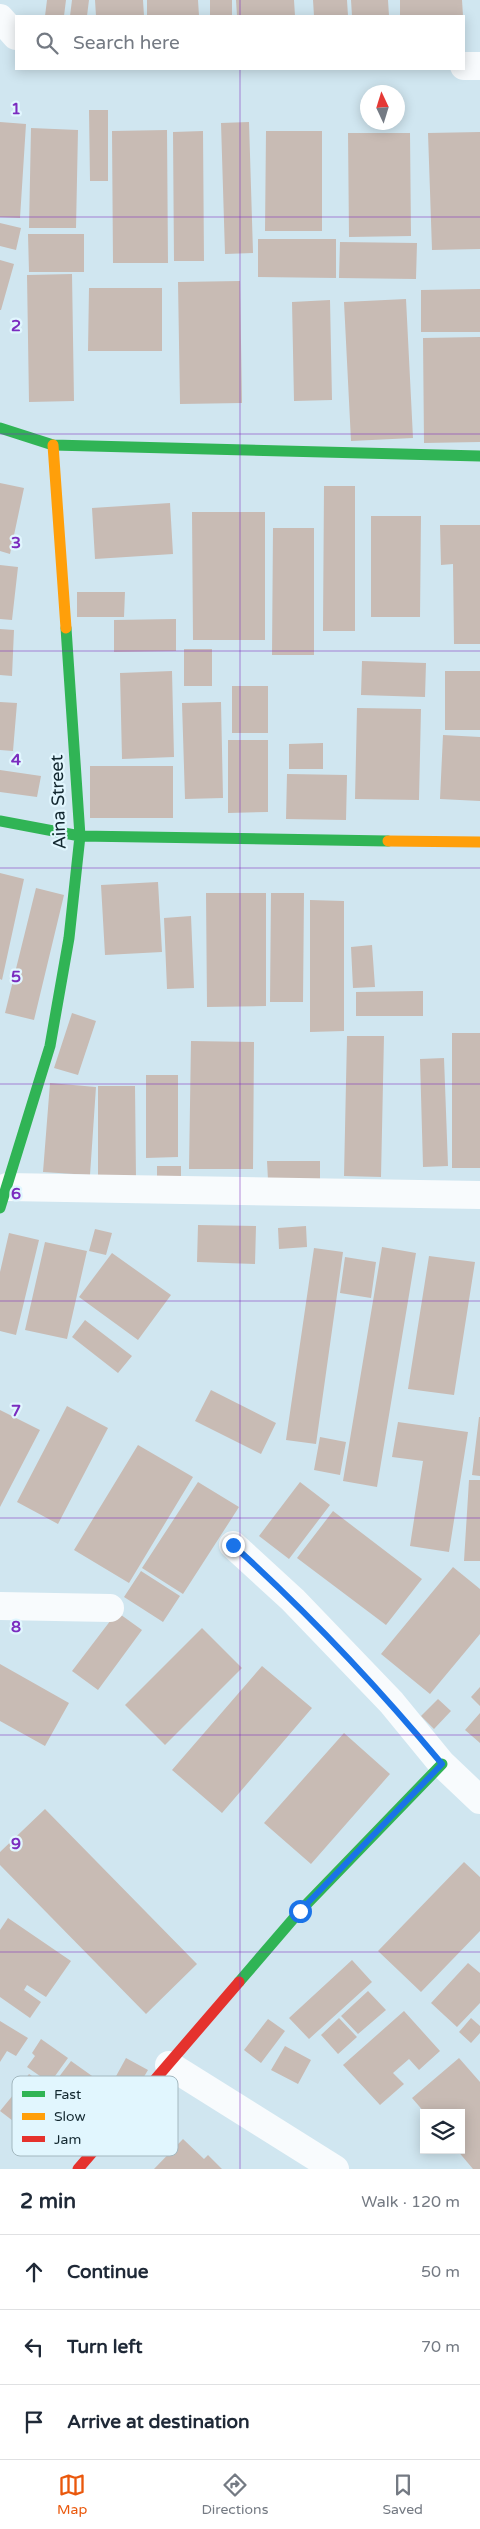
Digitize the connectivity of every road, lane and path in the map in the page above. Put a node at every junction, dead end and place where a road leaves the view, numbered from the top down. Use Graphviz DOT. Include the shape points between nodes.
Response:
graph roads {
  1 [pos="0,18"];
  2 [pos="15,35"];
  3 [pos="465,66"];
  4 [pos="480,66"];
  5 [pos="0,428"];
  6 [pos="53,445"];
  7 [pos="480,456"];
  8 [pos="0,820"];
  9 [pos="80,836"];
  10 [pos="480,842"];
  11 [pos="480,1195"];
  12 [pos="3,1198"];
  13 [pos="233,1545"];
  14 [pos="0,1606"];
  15 [pos="110,1608"];
  16 [pos="442,1764"];
  17 [pos="480,1800"];
  18 [pos="169,2065"];
  19 [pos="159,2076"];
  20 [pos="89,2156"];
  21 [pos="78,2169"];
  22 [pos="335,2169"];
  1 -- 2 [label="street"];
  3 -- 4 [label="street"];
  5 -- 6 [label="street"];
  6 -- 7 [label="street"];
  6 -- 9 [label="street, Aina Street"];
  8 -- 9 [label="street"];
  9 -- 10 [label="street"];
  9 -- 12 [label="street, Aina Street" via="69,938 50,1046"];
  11 -- 12 [label="street"];
  13 -- 16 [label="street" via="293,1600 392,1703"];
  14 -- 15 [label="street"];
  16 -- 17 [label="street"];
  16 -- 18 [label="street" via="300,1911"];
  18 -- 19 [label="street"];
  18 -- 22 [label="street"];
  20 -- 21 [label="street"];
}
